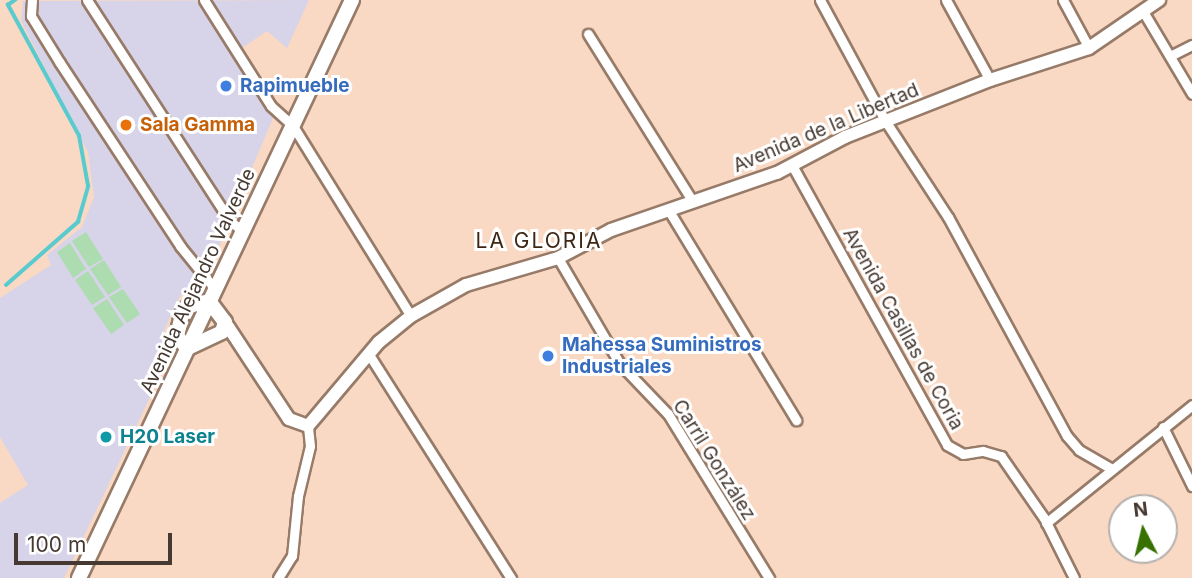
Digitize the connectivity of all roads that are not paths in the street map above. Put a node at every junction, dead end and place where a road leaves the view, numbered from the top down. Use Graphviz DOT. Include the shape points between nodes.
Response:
graph roads {
  1 [pos="32,0"];
  2 [pos="87,0"];
  3 [pos="204,0"];
  4 [pos="352,0"];
  5 [pos="820,0"];
  6 [pos="946,0"];
  7 [pos="1063,0"];
  8 [pos="1159,0"];
  9 [pos="1144,13"];
  10 [pos="587,34"];
  11 [pos="1192,45"];
  12 [pos="1090,48"];
  13 [pos="1170,56"];
  14 [pos="989,80"];
  15 [pos="1192,94"];
  16 [pos="886,122"];
  17 [pos="293,126"];
  18 [pos="793,167"];
  19 [pos="693,202"];
  20 [pos="668,211"];
  21 [pos="243,231"];
  22 [pos="558,258"];
  23 [pos="212,295"];
  24 [pos="411,316"];
  25 [pos="225,322"];
  26 [pos="214,339"];
  27 [pos="237,340"];
  28 [pos="187,348"];
  29 [pos="368,353"];
  30 [pos="1192,405"];
  31 [pos="796,421"];
  32 [pos="308,426"];
  33 [pos="1163,427"];
  34 [pos="1112,469"];
  35 [pos="1192,486"];
  36 [pos="1046,523"];
  37 [pos="79,578"];
  38 [pos="278,578"];
  39 [pos="511,578"];
  40 [pos="769,578"];
  41 [pos="1074,578"];
  1 -- 23 [label="street" via="31,16 60,64"];
  2 -- 21 [label="street" via="230,221"];
  3 -- 17 [label="street" via="271,106"];
  4 -- 17 [label="main road, Avenida Alejandro Valverde"];
  5 -- 16 [label="street"];
  6 -- 14 [label="street"];
  7 -- 12 [label="street"];
  8 -- 9 [label="street, Avenida de la Libertad"];
  9 -- 12 [label="street, Avenida de la Libertad"];
  9 -- 13 [label="street"];
  10 -- 19 [label="street"];
  11 -- 13 [label="street"];
  12 -- 14 [label="street, Avenida de la Libertad"];
  13 -- 15 [label="street"];
  14 -- 16 [label="street, Avenida de la Libertad"];
  16 -- 18 [label="street, Avenida de la Libertad" via="845,137"];
  16 -- 34 [label="street" via="948,217 1067,436 1079,450"];
  17 -- 21 [label="main road, Avenida Alejandro Valverde"];
  17 -- 24 [label="street"];
  18 -- 19 [label="street, Avenida de la Libertad"];
  18 -- 36 [label="street, Avenida Casillas de Coria" via="947,445 963,454 983,451 1001,456"];
  19 -- 20 [label="street, Avenida de la Libertad"];
  20 -- 22 [label="street, Avenida de la Libertad" via="611,230"];
  20 -- 31 [label="street"];
  21 -- 23 [label="main road, Avenida Alejandro Valverde"];
  22 -- 24 [label="street, Avenida de la Libertad" via="466,285"];
  22 -- 40 [label="street, Carril González" via="620,364 668,414"];
  23 -- 25 [label="main road"];
  23 -- 28 [label="main road, Avenida Alejandro Valverde"];
  24 -- 29 [label="street, Avenida de la Libertad"];
  25 -- 26 [label="main road"];
  25 -- 27 [label="street"];
  26 -- 27 [label="street"];
  26 -- 28 [label="main road"];
  27 -- 32 [label="street" via="289,419"];
  28 -- 37 [label="main road, Avenida Alejandro Valverde"];
  29 -- 32 [label="street, Avenida de la Libertad"];
  29 -- 39 [label="street"];
  30 -- 33 [label="street"];
  32 -- 38 [label="street" via="310,446 298,496 292,556"];
  33 -- 34 [label="street"];
  33 -- 35 [label="street"];
  34 -- 36 [label="street"];
  36 -- 41 [label="street, Avenida Casillas de Coria"];
}
